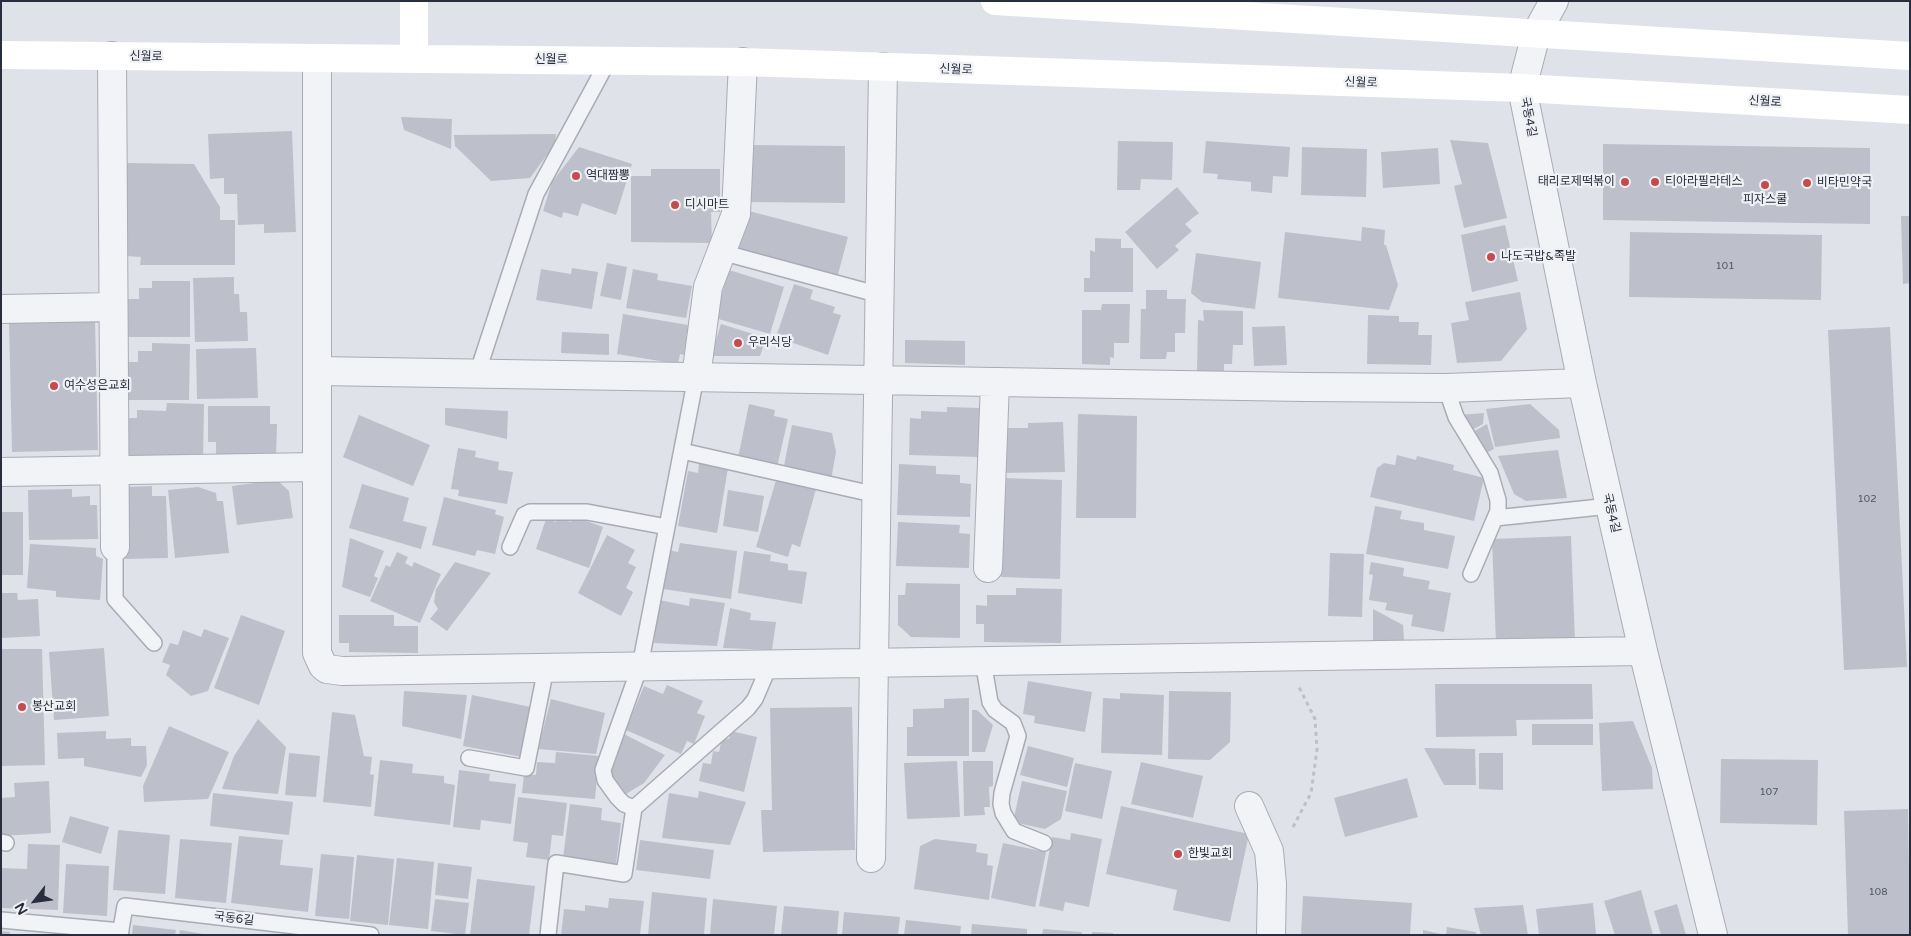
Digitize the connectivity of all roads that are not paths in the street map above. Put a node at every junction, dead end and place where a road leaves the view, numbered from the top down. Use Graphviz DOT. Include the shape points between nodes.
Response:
graph roads {
  1 [pos="414,1"];
  2 [pos="995,1"];
  3 [pos="1554,1"];
  4 [pos="1536,34"];
  5 [pos="1,55"];
  6 [pos="112,56"];
  7 [pos="1910,56"];
  8 [pos="414,59"];
  9 [pos="317,60"];
  10 [pos="608,61"];
  11 [pos="743,62"];
  12 [pos="883,67"];
  13 [pos="1522,88"];
  14 [pos="1910,110"];
  15 [pos="722,252"];
  16 [pos="880,295"];
  17 [pos="113,307"];
  18 [pos="1,309"];
  19 [pos="317,371"];
  20 [pos="477,374"];
  21 [pos="696,377"];
  22 [pos="878,380"];
  23 [pos="995,382"];
  24 [pos="1582,383"];
  25 [pos="1446,388"];
  26 [pos="682,451"];
  27 [pos="317,467"];
  28 [pos="115,470"];
  29 [pos="1,472"];
  30 [pos="877,495"];
  31 [pos="1610,506"];
  32 [pos="1495,518"];
  33 [pos="667,527"];
  34 [pos="115,547"];
  35 [pos="510,547"];
  36 [pos="988,568"];
  37 [pos="1471,574"];
  38 [pos="154,643"];
  39 [pos="1642,651"];
  40 [pos="983,661"];
  41 [pos="874,663"];
  42 [pos="770,664"];
  43 [pos="640,666"];
  44 [pos="546,668"];
  45 [pos="469,758"];
  46 [pos="1249,806"];
  47 [pos="634,808"];
  48 [pos="1044,843"];
  49 [pos="871,858"];
  50 [pos="1,920"];
  51 [pos="121,933"];
  52 [pos="371,935"];
  53 [pos="548,935"];
  54 [pos="1271,935"];
  55 [pos="1713,935"];
  1 -- 8 [label="street"];
  2 -- 4 [label="street"];
  3 -- 4 [label="street"];
  4 -- 7 [label="street"];
  4 -- 13 [label="street"];
  5 -- 6 [label="street, 신월로"];
  6 -- 9 [label="street, 신월로"];
  6 -- 17 [label="street"];
  8 -- 9 [label="street, 신월로"];
  8 -- 10 [label="street, 신월로"];
  9 -- 19 [label="street"];
  10 -- 11 [label="street, 신월로"];
  10 -- 20 [label="lane" via="536,194"];
  11 -- 12 [label="street, 신월로"];
  11 -- 15 [label="street" via="736,214"];
  12 -- 13 [label="street, 신월로"];
  12 -- 16 [label="street"];
  13 -- 14 [label="street, 신월로"];
  13 -- 24 [label="street, 국동4길"];
  15 -- 16 [label="lane"];
  15 -- 21 [label="street" via="708,287"];
  16 -- 22 [label="street"];
  17 -- 18 [label="street"];
  17 -- 28 [label="street"];
  19 -- 20 [label="street"];
  19 -- 27 [label="street"];
  20 -- 21 [label="street"];
  21 -- 22 [label="street"];
  21 -- 26 [label="lane"];
  22 -- 23 [label="street"];
  22 -- 30 [label="street"];
  23 -- 25 [label="street"];
  23 -- 36 [label="street"];
  24 -- 25 [label="street"];
  24 -- 31 [label="street, 국동4길"];
  25 -- 32 [label="lane" via="1456,417 1496,488"];
  26 -- 30 [label="lane"];
  26 -- 33 [label="lane"];
  27 -- 28 [label="street"];
  27 -- 44 [label="street" via="317,653 323,666 342,671"];
  28 -- 29 [label="street"];
  28 -- 34 [label="street"];
  30 -- 41 [label="street"];
  31 -- 32 [label="lane"];
  31 -- 39 [label="street, 국동4길"];
  32 -- 37 [label="lane"];
  33 -- 35 [label="lane" via="588,512 529,512 524,515"];
  33 -- 43 [label="lane"];
  34 -- 38 [label="lane" via="115,599"];
  39 -- 40 [label="street"];
  39 -- 55 [label="street, 국동4길"];
  40 -- 41 [label="street"];
  40 -- 48 [label="lane" via="990,702 1013,723 1018,736 1002,793 1003,813 1014,831"];
  41 -- 42 [label="street"];
  41 -- 49 [label="street"];
  42 -- 43 [label="street"];
  42 -- 47 [label="lane" via="748,708"];
  43 -- 44 [label="street"];
  43 -- 47 [label="lane" via="603,774 618,798"];
  44 -- 45 [label="lane" via="526,768"];
  46 -- 54 [label="street" via="1267,846 1272,884"];
  47 -- 53 [label="lane" via="624,874 556,864"];
  50 -- 51 [label="lane"];
  51 -- 52 [label="lane, 국동6길" via="124,906"];
}
